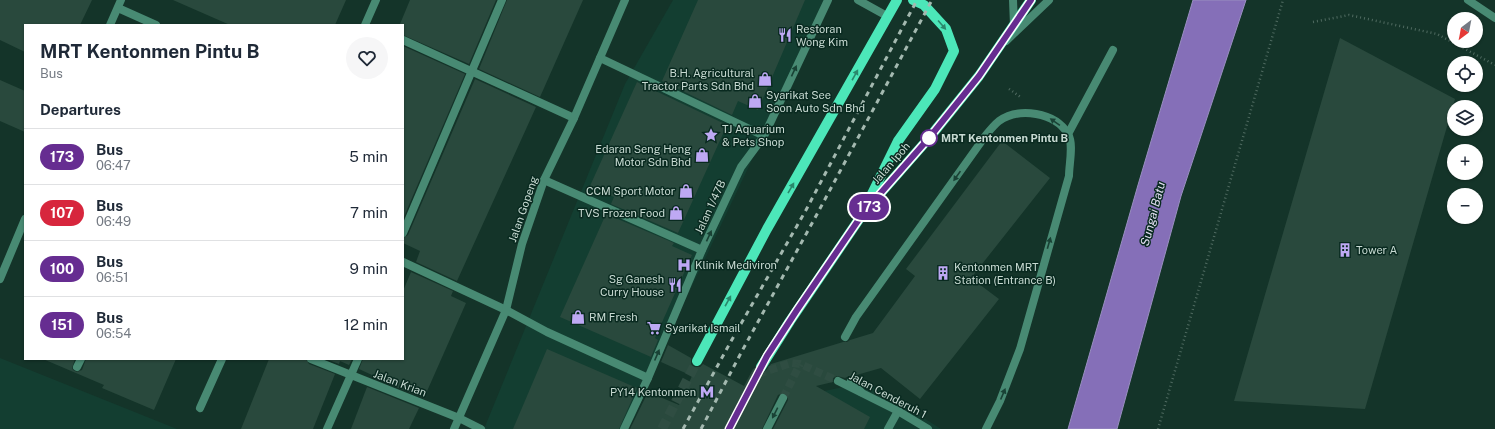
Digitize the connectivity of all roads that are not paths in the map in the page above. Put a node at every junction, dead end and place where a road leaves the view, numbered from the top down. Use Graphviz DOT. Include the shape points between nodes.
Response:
graph roads {
  1 [pos="121,0"];
  2 [pos="375,0"];
  3 [pos="502,0"];
  4 [pos="625,0"];
  5 [pos="828,0"];
  6 [pos="858,0"];
  7 [pos="896,0"];
  8 [pos="913,0"];
  9 [pos="1013,0"];
  10 [pos="1031,0"];
  11 [pos="1049,0"];
  12 [pos="1468,0"];
  13 [pos="118,8"];
  14 [pos="887,16"];
  15 [pos="1495,18"];
  16 [pos="110,24"];
  17 [pos="154,24"];
  18 [pos="366,24"];
  19 [pos="1014,25"];
  20 [pos="404,40"];
  21 [pos="997,50"];
  22 [pos="1113,50"];
  23 [pos="600,58"];
  24 [pos="472,72"];
  25 [pos="574,118"];
  26 [pos="1068,134"];
  27 [pos="764,136"];
  28 [pos="544,180"];
  29 [pos="864,212"];
  30 [pos="24,224"];
  31 [pos="404,231"];
  32 [pos="22,235"];
  33 [pos="702,250"];
  34 [pos="404,262"];
  35 [pos="0,279"];
  36 [pos="506,310"];
  37 [pos="845,337"];
  38 [pos="222,360"];
  39 [pos="313,360"];
  40 [pos="358,360"];
  41 [pos="697,361"];
  42 [pos="761,367"];
  43 [pos="350,376"];
  44 [pos="648,378"];
  45 [pos="838,381"];
  46 [pos="851,381"];
  47 [pos="863,394"];
  48 [pos="783,398"];
  49 [pos="200,408"];
  50 [pos="898,411"];
  51 [pos="459,418"];
  52 [pos="327,429"];
  53 [pos="454,429"];
  54 [pos="481,429"];
  55 [pos="624,429"];
  56 [pos="767,429"];
  57 [pos="888,429"];
  58 [pos="928,429"];
  59 [pos="986,429"];
  1 -- 13 [label="street"];
  2 -- 18 [label="street"];
  3 -- 24 [label="street"];
  4 -- 23 [label="street, Jalan Gopeng"];
  27 -- 5 [label="street, Jalan 1/47B, one-way"];
  6 -- 14 [label="street"];
  7 -- 14 [label="main road"];
  8 -- 29 [label="main road, one-way" via="924,5 946,29 954,51 935,89 898,141"];
  9 -- 19 [label="street"];
  10 -- 19 [label="main road, Jalan Ipoh"];
  11 -- 21 [label="street"];
  12 -- 15 [label="street"];
  13 -- 16 [label="street"];
  13 -- 17 [label="street"];
  41 -- 14 [label="main road, one-way" via="767,229"];
  19 -- 21 [label="main road, Jalan Ipoh"];
  20 -- 24 [label="street"];
  21 -- 29 [label="main road, Jalan Ipoh" via="929,138"];
  22 -- 26 [label="street"];
  23 -- 25 [label="street, Jalan Gopeng"];
  23 -- 27 [label="street"];
  24 -- 25 [label="street"];
  24 -- 31 [label="street"];
  25 -- 28 [label="street, Jalan Gopeng"];
  26 -- 37 [label="street, one-way" via="1057,122 1031,113 1020,112 999,121 986,135 856,317"];
  59 -- 26 [label="street, one-way" via="1020,349 1069,176 1072,155"];
  33 -- 27 [label="street, Jalan 1/47B, one-way" via="741,167"];
  28 -- 33 [label="street"];
  28 -- 36 [label="street, Jalan Gopeng" via="522,244"];
  29 -- 42 [label="main road, Jalan Ipoh"];
  30 -- 32 [label="street"];
  32 -- 35 [label="street"];
  44 -- 33 [label="street, Jalan 1/47B, one-way"];
  34 -- 36 [label="street"];
  36 -- 44 [label="street" via="547,332"];
  36 -- 51 [label="street, Jalan Gopeng"];
  38 -- 49 [label="street"];
  39 -- 43 [label="street, Jalan Krian"];
  40 -- 43 [label="street"];
  43 -- 51 [label="street, Jalan Krian"];
  43 -- 52 [label="street"];
  44 -- 55 [label="street, Jalan 1/47B"];
  45 -- 47 [label="street, Jalan Cenderuh 1"];
  46 -- 47 [label="street"];
  47 -- 50 [label="street, Jalan Cenderuh 1"];
  48 -- 56 [label="street, one-way"];
  50 -- 57 [label="street"];
  50 -- 58 [label="street, Jalan Cenderuh 1"];
  51 -- 53 [label="street, Jalan Gopeng"];
  51 -- 54 [label="street, Jalan Krian"];
}
